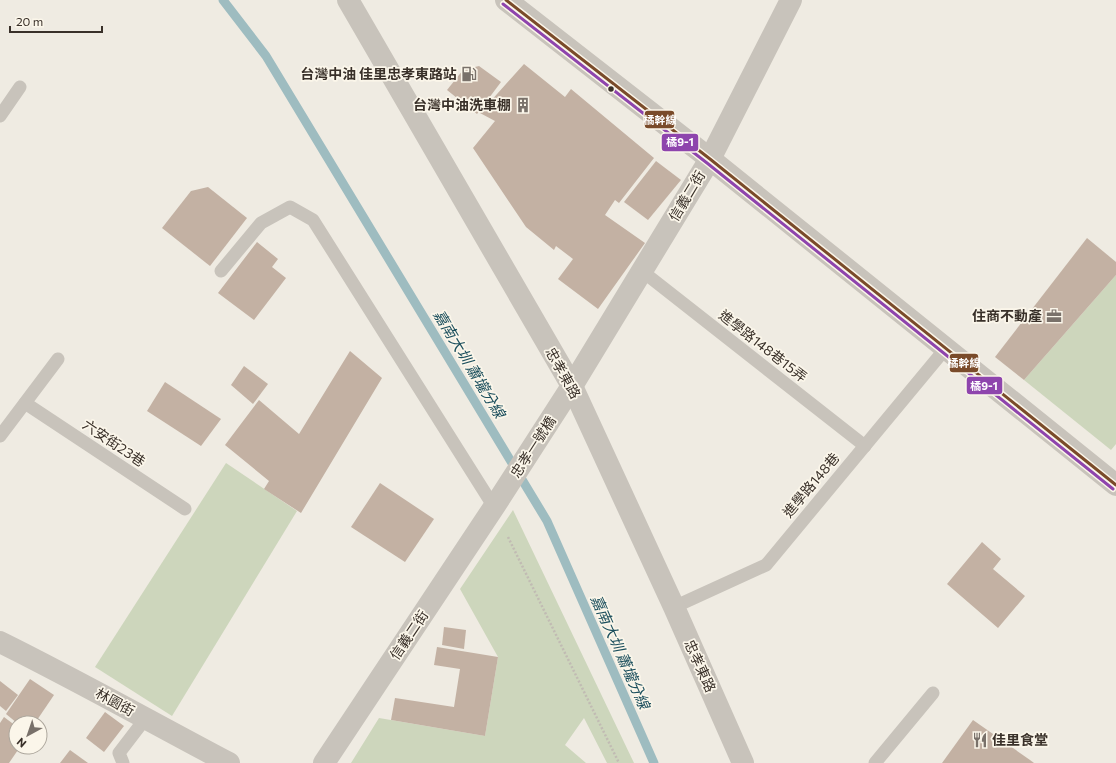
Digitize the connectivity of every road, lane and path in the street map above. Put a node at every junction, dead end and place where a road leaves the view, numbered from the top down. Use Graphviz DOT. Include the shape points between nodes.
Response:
graph roads {
  1 [pos="348,0"];
  2 [pos="506,0"];
  3 [pos="791,0"];
  4 [pos="20,87"];
  5 [pos="0,116"];
  6 [pos="710,159"];
  7 [pos="220,271"];
  8 [pos="642,272"];
  9 [pos="946,348"];
  10 [pos="58,359"];
  11 [pos="572,386"];
  12 [pos="25,403"];
  13 [pos="0,436"];
  14 [pos="865,446"];
  15 [pos="1116,484"];
  16 [pos="494,507"];
  17 [pos="185,509"];
  18 [pos="674,607"];
  19 [pos="0,642"];
  20 [pos="933,693"];
  21 [pos="145,719"];
  22 [pos="123,763"];
  23 [pos="229,763"];
  24 [pos="324,763"];
  25 [pos="619,763"];
  26 [pos="743,763"];
  27 [pos="875,763"];
  1 -- 11 [label="street, 忠孝東路"];
  2 -- 6 [label="street"];
  3 -- 6 [label="street, 信義二街"];
  4 -- 5 [label="lane"];
  6 -- 8 [label="street, 信義二街"];
  6 -- 9 [label="street"];
  7 -- 16 [label="lane" via="261,223 290,207 313,220"];
  8 -- 11 [label="street, 信義二街"];
  8 -- 14 [label="lane, 進學路148巷15弄"];
  9 -- 14 [label="lane, 進學路148巷"];
  9 -- 15 [label="street"];
  10 -- 12 [label="lane"];
  11 -- 16 [label="street, 忠孝一號橋"];
  11 -- 18 [label="street, 忠孝東路"];
  12 -- 13 [label="lane"];
  12 -- 17 [label="lane, 六安街23巷"];
  14 -- 18 [label="lane, 進學路148巷" via="766,565"];
  16 -- 24 [label="street, 信義二街"];
  16 -- 25 [label="path"];
  18 -- 26 [label="street, 忠孝東路"];
  19 -- 21 [label="street, 林園街" via="60,671"];
  20 -- 27 [label="lane"];
  21 -- 22 [label="lane" via="120,753"];
  21 -- 23 [label="street, 林園街"];
}
